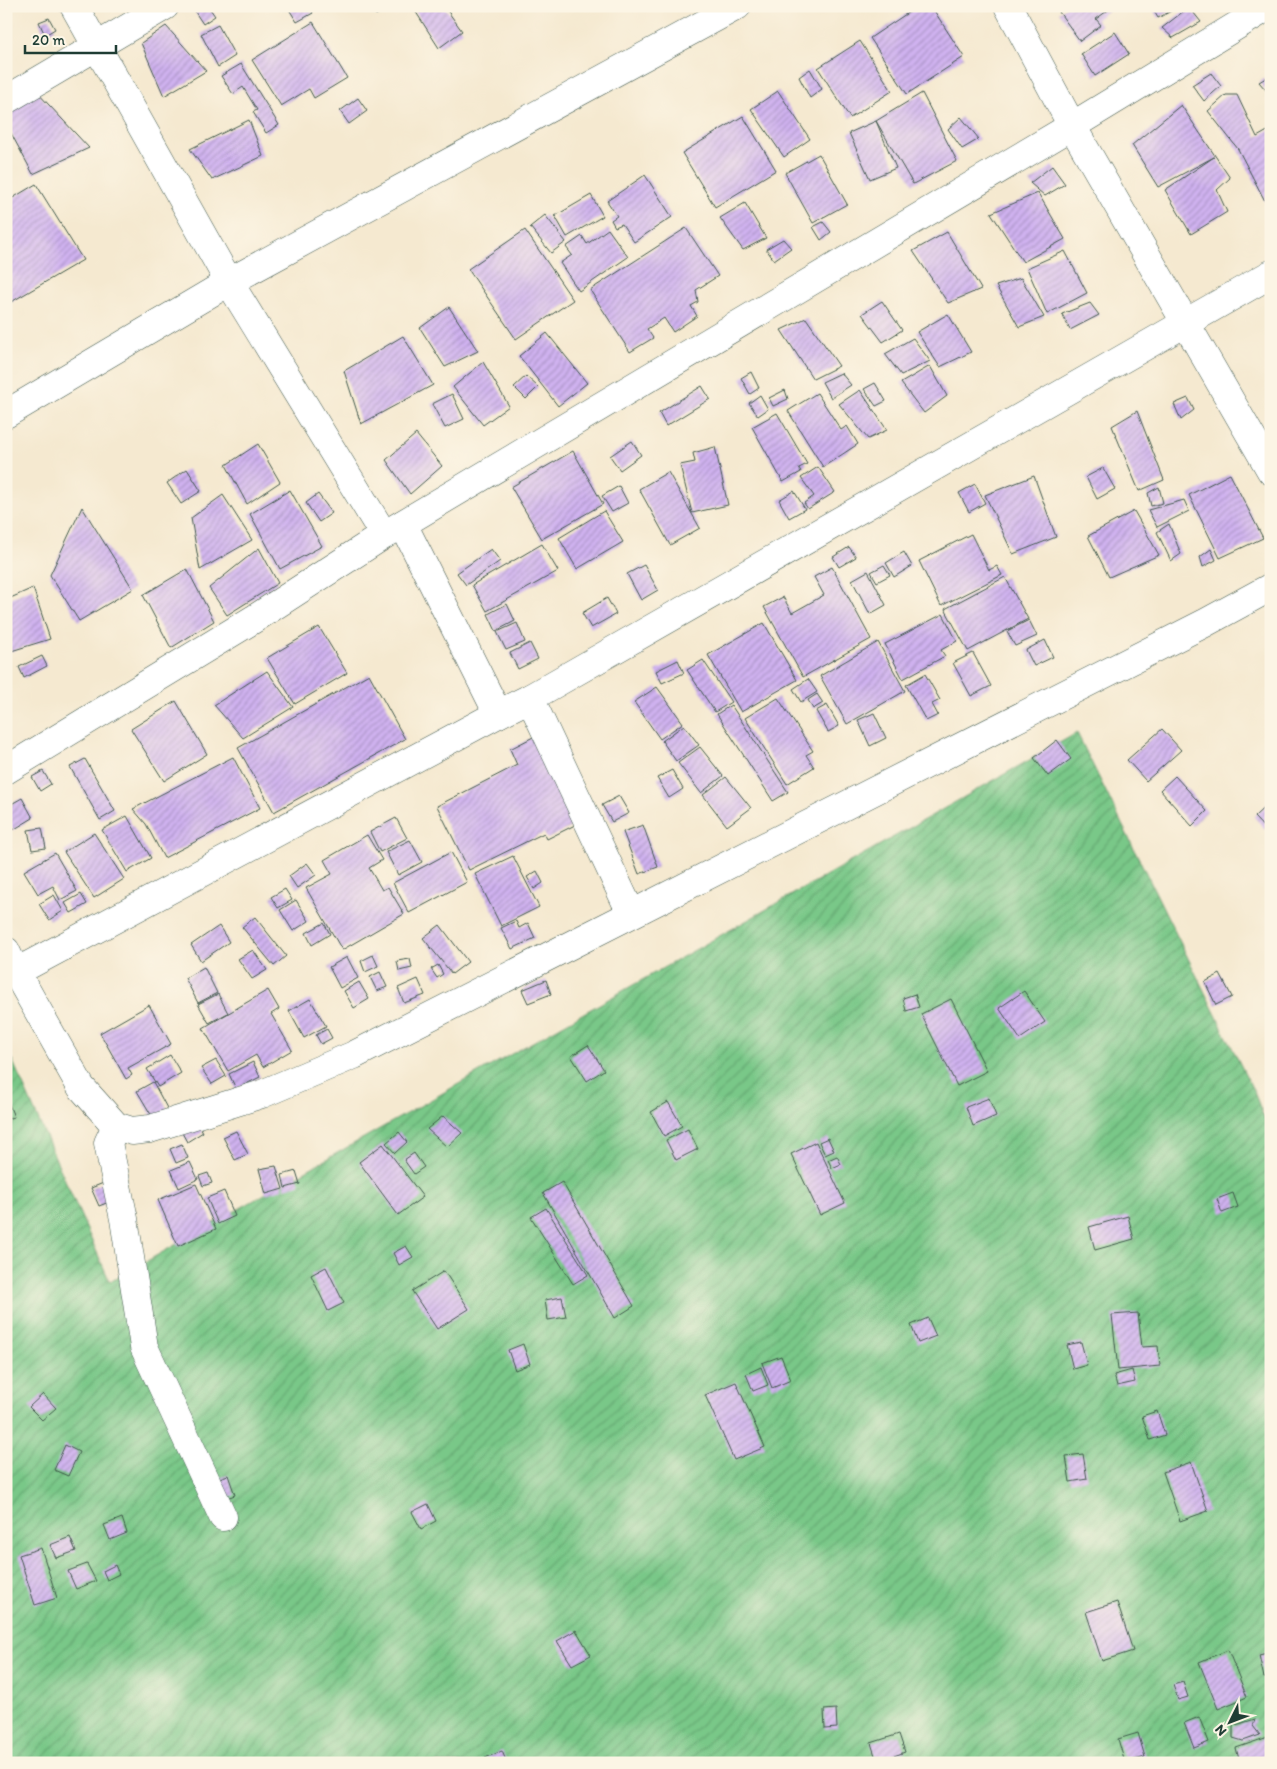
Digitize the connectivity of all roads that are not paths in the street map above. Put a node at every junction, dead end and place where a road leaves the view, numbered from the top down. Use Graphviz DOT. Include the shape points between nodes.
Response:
graph roads {
  1 [pos="74,6"];
  2 [pos="165,6"];
  3 [pos="737,6"];
  4 [pos="1008,6"];
  5 [pos="1269,6"];
  6 [pos="97,46"];
  7 [pos="6,100"];
  8 [pos="1072,126"];
  9 [pos="1271,274"];
  10 [pos="229,282"];
  11 [pos="1187,323"];
  12 [pos="6,414"];
  13 [pos="1271,471"];
  14 [pos="393,529"];
  15 [pos="1271,586"];
  16 [pos="530,698"];
  17 [pos="498,714"];
  18 [pos="6,770"];
  19 [pos="630,914"];
  20 [pos="11,961"];
  21 [pos="116,1126"];
  22 [pos="223,1517"];
  1 -- 6 [label="street"];
  2 -- 6 [label="street"];
  3 -- 10 [label="street"];
  4 -- 8 [label="street"];
  5 -- 8 [label="street"];
  6 -- 7 [label="street"];
  6 -- 10 [label="street"];
  8 -- 11 [label="street"];
  8 -- 14 [label="street"];
  9 -- 11 [label="street"];
  10 -- 12 [label="street"];
  10 -- 14 [label="street"];
  11 -- 13 [label="street"];
  11 -- 16 [label="street"];
  14 -- 17 [label="street"];
  14 -- 18 [label="street" via="254,619"];
  15 -- 19 [label="street" via="1205,623"];
  16 -- 17 [label="street"];
  16 -- 19 [label="street"];
  17 -- 20 [label="street"];
  19 -- 21 [label="street" via="354,1054 262,1094 150,1130 132,1131"];
  20 -- 21 [label="street" via="81,1087"];
  21 -- 22 [label="street" via="108,1143 144,1346"];
}
